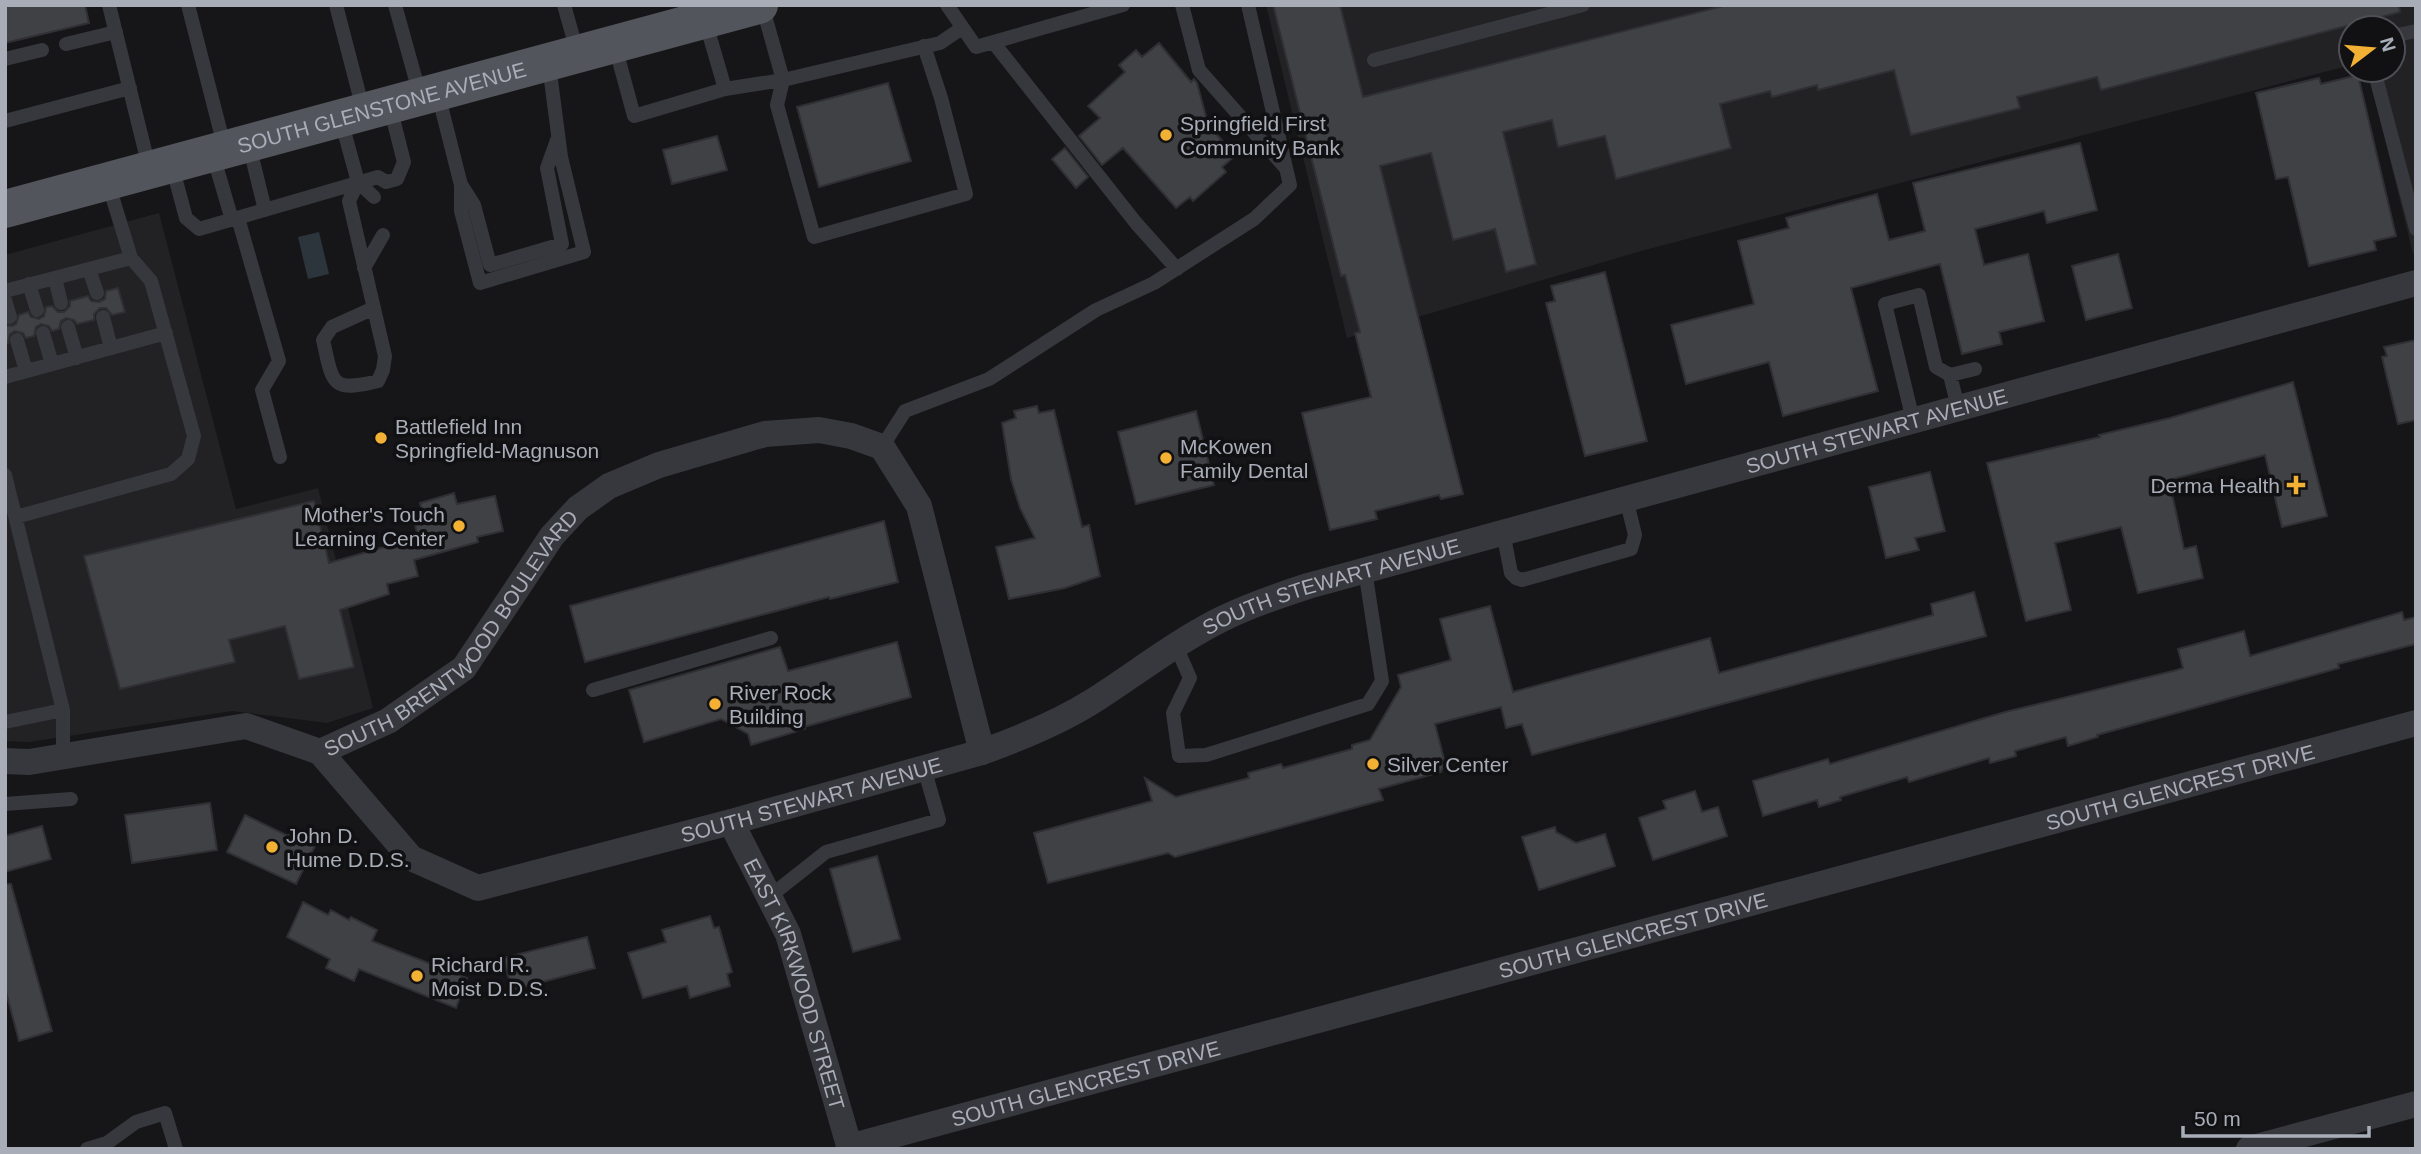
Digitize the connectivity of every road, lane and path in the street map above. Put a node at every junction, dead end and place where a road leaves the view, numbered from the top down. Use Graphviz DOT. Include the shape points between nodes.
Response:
graph roads {
  1 [pos="109,5"];
  2 [pos="188,5"];
  3 [pos="336,5"];
  4 [pos="396,5"];
  5 [pos="564,5"];
  6 [pos="947,5"];
  7 [pos="1124,5"];
  8 [pos="1182,5"];
  9 [pos="1248,5"];
  10 [pos="1577,6"];
  11 [pos="740,9"];
  12 [pos="962,28"];
  13 [pos="116,32"];
  14 [pos="993,42"];
  15 [pos="66,44"];
  16 [pos="615,44"];
  17 [pos="924,46"];
  18 [pos="42,50"];
  19 [pos="563,58"];
  20 [pos="5,59"];
  21 [pos="1374,60"];
  22 [pos="783,80"];
  23 [pos="2378,84"];
  24 [pos="130,88"];
  25 [pos="725,89"];
  26 [pos="390,105"];
  27 [pos="5,121"];
  28 [pos="558,136"];
  29 [pos="229,149"];
  30 [pos="161,167"];
  31 [pos="1286,168"];
  32 [pos="108,182"];
  33 [pos="358,182"];
  34 [pos="461,185"];
  35 [pos="374,197"];
  36 [pos="5,209"];
  37 [pos="265,210"];
  38 [pos="235,219"];
  39 [pos="2416,229"];
  40 [pos="383,234"];
  41 [pos="131,258"];
  42 [pos="365,268"];
  43 [pos="89,269"];
  44 [pos="1177,269"];
  45 [pos="55,278"];
  46 [pos="2416,283"];
  47 [pos="29,284"];
  48 [pos="5,291"];
  49 [pos="97,293"];
  50 [pos="5,299"];
  51 [pos="61,303"];
  52 [pos="374,308"];
  53 [pos="37,310"];
  54 [pos="10,317"];
  55 [pos="103,317"];
  56 [pos="68,327"];
  57 [pos="44,333"];
  58 [pos="166,333"];
  59 [pos="17,340"];
  60 [pos="111,348"];
  61 [pos="76,358"];
  62 [pos="52,364"];
  63 [pos="1975,369"];
  64 [pos="26,371"];
  65 [pos="1950,375"];
  66 [pos="5,377"];
  67 [pos="1958,407"];
  68 [pos="1913,420"];
  69 [pos="883,447"];
  70 [pos="280,457"];
  71 [pos="5,475"];
  72 [pos="1626,498"];
  73 [pos="16,517"];
  74 [pos="1503,532"];
  75 [pos="1365,570"];
  76 [pos="771,638"];
  77 [pos="1176,646"];
  78 [pos="593,690"];
  79 [pos="63,710"];
  80 [pos="5,722"];
  81 [pos="2416,723"];
  82 [pos="320,752"];
  83 [pos="982,752"];
  84 [pos="63,756"];
  85 [pos="5,761"];
  86 [pos="924,768"];
  87 [pos="71,799"];
  88 [pos="5,804"];
  89 [pos="731,822"];
  90 [pos="769,897"];
  91 [pos="2416,1104"];
  92 [pos="849,1148"];
  93 [pos="87,1149"];
  94 [pos="176,1149"];
  95 [pos="2249,1149"];
  1 -- 13 [label="lane"];
  2 -- 29 [label="lane"];
  3 -- 26 [label="lane" via="346,43"];
  4 -- 26 [label="lane"];
  5 -- 19 [label="lane"];
  6 -- 12 [label="lane"];
  7 -- 14 [label="lane"];
  8 -- 31 [label="lane" via="1199,70"];
  9 -- 31 [label="lane"];
  10 -- 21 [label="lane"];
  11 -- 16 [label="main road, SOUTH GLENSTONE AVENUE"];
  11 -- 22 [label="lane"];
  11 -- 25 [label="lane"];
  12 -- 14 [label="lane" via="976,47"];
  12 -- 17 [label="lane" via="940,43"];
  13 -- 15 [label="lane"];
  13 -- 24 [label="lane"];
  14 -- 44 [label="lane"];
  16 -- 19 [label="main road, SOUTH GLENSTONE AVENUE"];
  16 -- 25 [label="lane" via="634,116"];
  17 -- 22 [label="lane"];
  17 -- 22 [label="lane" via="966,194 814,237 777,105"];
  18 -- 20 [label="lane"];
  19 -- 26 [label="main road, SOUTH GLENSTONE AVENUE"];
  19 -- 28 [label="lane"];
  22 -- 25 [label="lane"];
  23 -- 39 [label="lane"];
  24 -- 27 [label="lane"];
  24 -- 30 [label="lane"];
  26 -- 29 [label="main road, SOUTH GLENSTONE AVENUE"];
  26 -- 33 [label="lane"];
  26 -- 33 [label="lane" via="404,162 401,171 397,179 386,183 378,177"];
  26 -- 34 [label="lane"];
  28 -- 34 [label="lane" via="547,168 562,244 490,265 474,205"];
  28 -- 34 [label="lane" via="584,252 480,283 461,211"];
  29 -- 30 [label="main road, SOUTH GLENSTONE AVENUE"];
  29 -- 37 [label="lane"];
  29 -- 38 [label="lane"];
  30 -- 32 [label="main road, SOUTH GLENSTONE AVENUE"];
  30 -- 38 [label="lane" via="192,225 199,229"];
  31 -- 44 [label="lane" via="1290,185 1254,219"];
  32 -- 36 [label="main road, SOUTH GLENSTONE AVENUE"];
  32 -- 41 [label="lane"];
  33 -- 35 [label="lane"];
  33 -- 37 [label="lane"];
  33 -- 42 [label="lane" via="349,201"];
  37 -- 38 [label="lane"];
  38 -- 70 [label="lane" via="279,361 262,390"];
  40 -- 42 [label="lane"];
  41 -- 43 [label="lane"];
  41 -- 58 [label="lane" via="151,281"];
  42 -- 52 [label="lane"];
  43 -- 45 [label="lane"];
  43 -- 49 [label="lane"];
  44 -- 69 [label="lane" via="1096,310 989,379 905,411"];
  45 -- 47 [label="lane"];
  45 -- 51 [label="lane"];
  46 -- 67 [label="street, SOUTH STEWART AVENUE"];
  47 -- 48 [label="lane"];
  47 -- 53 [label="lane"];
  50 -- 54 [label="lane"];
  52 -- 52 [label="lane" via="385,356 383,370 378,381 340,385 331,377 323,340 332,327"];
  55 -- 60 [label="lane"];
  56 -- 61 [label="lane"];
  57 -- 62 [label="lane"];
  58 -- 60 [label="lane"];
  58 -- 73 [label="lane" via="194,436 188,459 171,474"];
  59 -- 64 [label="lane"];
  60 -- 61 [label="lane"];
  61 -- 62 [label="lane"];
  62 -- 64 [label="lane"];
  63 -- 65 [label="lane"];
  64 -- 66 [label="lane"];
  65 -- 67 [label="lane"];
  65 -- 68 [label="lane" via="1936,367 1919,295 1885,304"];
  67 -- 68 [label="street, SOUTH STEWART AVENUE"];
  68 -- 72 [label="street, SOUTH STEWART AVENUE"];
  69 -- 82 [label="street, SOUTH BRENTWOOD BOULEVARD" via="819,430 765,434 609,486 578,508 552,536 464,668 388,721"];
  69 -- 83 [label="street" via="919,506"];
  71 -- 73 [label="lane"];
  72 -- 74 [label="street, SOUTH STEWART AVENUE"];
  72 -- 74 [label="lane" via="1635,535 1631,549 1522,580 1511,573"];
  73 -- 79 [label="lane"];
  74 -- 75 [label="street, SOUTH STEWART AVENUE"];
  75 -- 77 [label="street, SOUTH STEWART AVENUE" via="1269,599"];
  75 -- 77 [label="lane" via="1382,681 1368,704 1206,755 1179,756 1173,713 1190,678"];
  76 -- 78 [label="lane"];
  77 -- 83 [label="street, SOUTH STEWART AVENUE" via="1056,722"];
  79 -- 80 [label="lane"];
  79 -- 84 [label="lane"];
  81 -- 92 [label="street, SOUTH GLENCREST DRIVE"];
  82 -- 84 [label="street, SOUTH BRENTWOOD BOULEVARD" via="246,726"];
  82 -- 89 [label="street, SOUTH STEWART AVENUE" via="411,858 478,888"];
  83 -- 86 [label="street, SOUTH STEWART AVENUE"];
  84 -- 85 [label="street, SOUTH BRENTWOOD BOULEVARD"];
  86 -- 89 [label="street, SOUTH STEWART AVENUE"];
  86 -- 90 [label="lane" via="939,820 825,852"];
  87 -- 88 [label="lane"];
  89 -- 90 [label="street, EAST KIRKWOOD STREET"];
  90 -- 92 [label="street, EAST KIRKWOOD STREET" via="788,934"];
  91 -- 95 [label="street"];
  93 -- 94 [label="lane" via="107,1143 136,1122 165,1113"];
}
